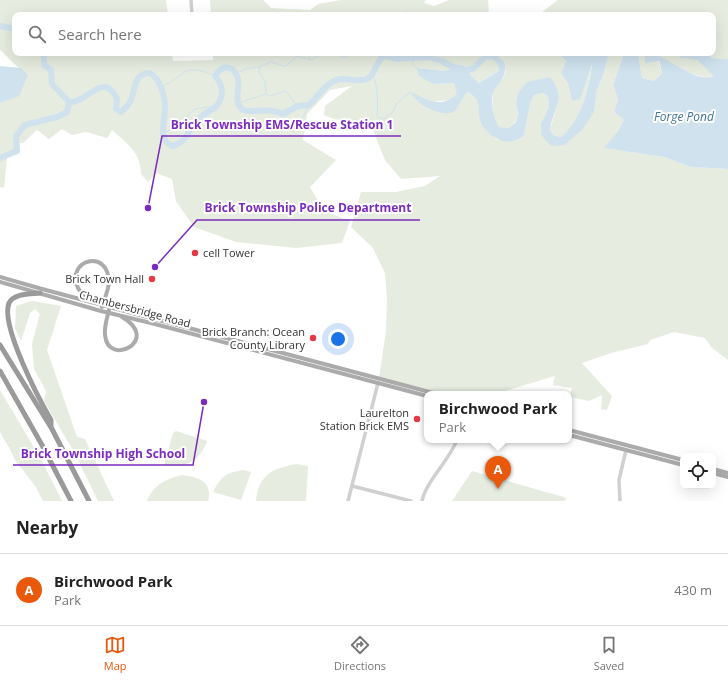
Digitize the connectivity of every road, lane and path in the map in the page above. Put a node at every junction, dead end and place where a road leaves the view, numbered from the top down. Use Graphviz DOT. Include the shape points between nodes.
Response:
graph roads {
  1 [pos="191,0"];
  2 [pos="192,12"];
  3 [pos="0,277"];
  4 [pos="0,282"];
  5 [pos="40,293"];
  6 [pos="90,302"];
  7 [pos="103,305"];
  8 [pos="110,307"];
  9 [pos="101,310"];
  10 [pos="108,312"];
  11 [pos="118,314"];
  12 [pos="0,345"];
  13 [pos="0,371"];
  14 [pos="378,383"];
  15 [pos="426,391"];
  16 [pos="424,395"];
  17 [pos="52,429"];
  18 [pos="572,431"];
  19 [pos="572,436"];
  20 [pos="456,443"];
  21 [pos="626,450"];
  22 [pos="680,459"];
  23 [pos="680,464"];
  24 [pos="716,470"];
  25 [pos="728,473"];
  26 [pos="716,474"];
  27 [pos="728,477"];
  28 [pos="352,486"];
  29 [pos="71,501"];
  30 [pos="89,501"];
  31 [pos="348,501"];
  32 [pos="411,501"];
  33 [pos="422,501"];
  34 [pos="620,501"];
  1 -- 2 [label="street"];
  3 -- 6 [label="main road, Chambersbridge Road"];
  4 -- 5 [label="main road, Chambersbridge Road"];
  5 -- 9 [label="main road, Chambersbridge Road"];
  5 -- 17 [label="highway" via="23,295 9,302 7,318 29,379 51,420"];
  6 -- 7 [label="main road, Chambersbridge Road"];
  6 -- 7 [label="main road" via="79,289 76,273 83,264 94,260 106,269 108,276 109,284"];
  7 -- 8 [label="main road, Chambersbridge Road"];
  7 -- 9 [label="main road"];
  8 -- 10 [label="main road"];
  8 -- 15 [label="main road, Chambersbridge Road"];
  9 -- 10 [label="main road, Chambersbridge Road"];
  10 -- 11 [label="main road, Chambersbridge Road"];
  10 -- 11 [label="main road" via="106,340 112,348 122,351 136,341 136,334 132,324"];
  11 -- 14 [label="main road, Chambersbridge Road"];
  12 -- 17 [label="highway"];
  13 -- 29 [label="highway"];
  14 -- 16 [label="main road, Chambersbridge Road"];
  14 -- 28 [label="street"];
  17 -- 30 [label="highway"];
  18 -- 22 [label="main road"];
  19 -- 21 [label="main road"];
  20 -- 33 [label="street"];
  21 -- 23 [label="main road"];
  21 -- 34 [label="street" via="619,480"];
  24 -- 25 [label="main road"];
  26 -- 27 [label="main road"];
  28 -- 31 [label="street"];
  28 -- 32 [label="street"];
}
